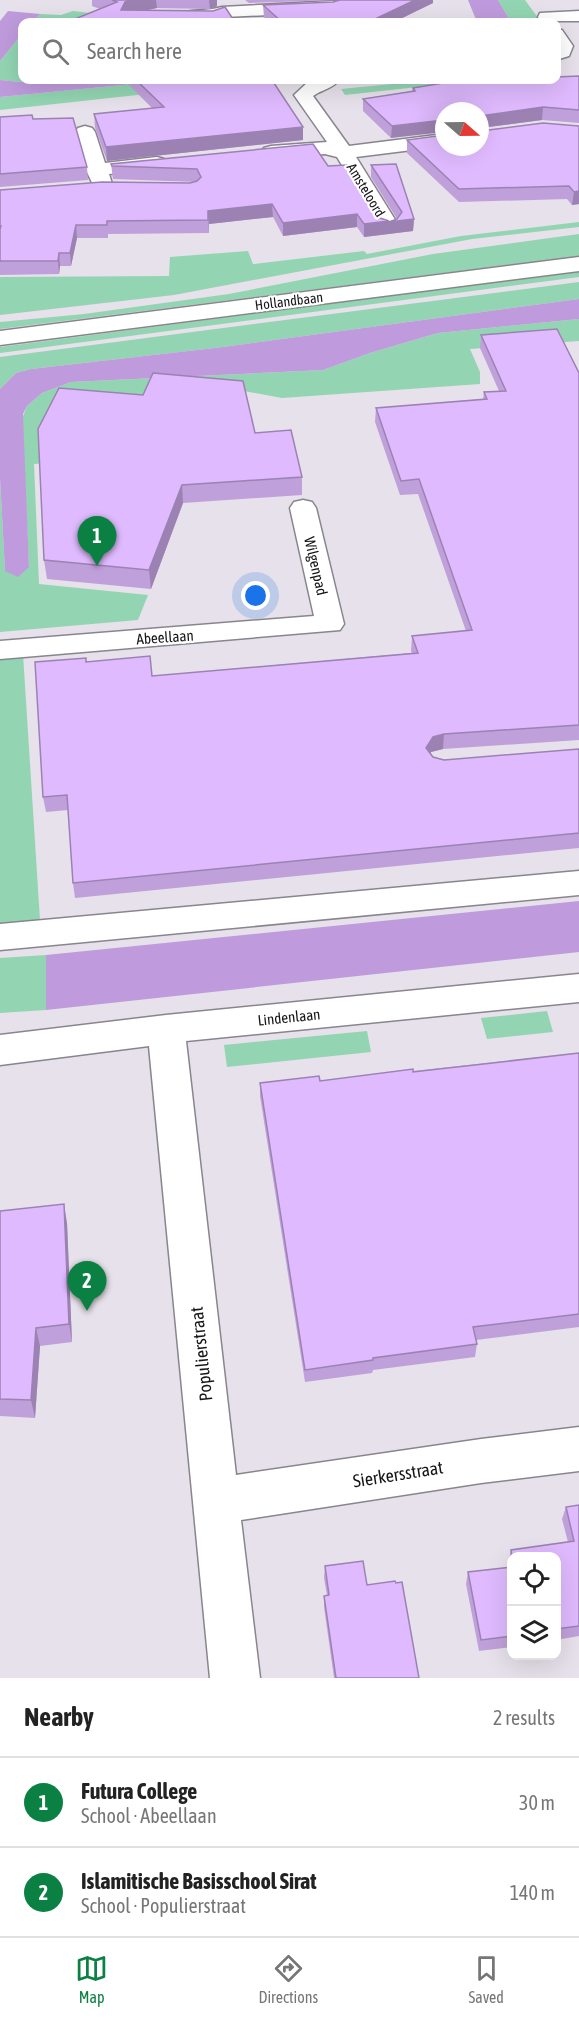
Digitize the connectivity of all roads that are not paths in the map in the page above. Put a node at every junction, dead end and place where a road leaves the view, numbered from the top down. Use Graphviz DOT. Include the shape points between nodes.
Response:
graph roads {
  1 [pos="345,0"];
  2 [pos="534,0"];
  3 [pos="170,12"];
  4 [pos="579,16"];
  5 [pos="546,18"];
  6 [pos="561,18"];
  7 [pos="319,84"];
  8 [pos="85,132"];
  9 [pos="435,141"];
  10 [pos="344,153"];
  11 [pos="249,154"];
  12 [pos="172,162"];
  13 [pos="99,178"];
  14 [pos="124,187"];
  15 [pos="80,189"];
  16 [pos="388,226"];
  17 [pos="579,264"];
  18 [pos="0,338"];
  19 [pos="303,508"];
  20 [pos="330,624"];
  21 [pos="0,650"];
  22 [pos="579,883"];
  23 [pos="0,937"];
  24 [pos="579,988"];
  25 [pos="166,1029"];
  26 [pos="0,1050"];
  27 [pos="579,1449"];
  28 [pos="216,1501"];
  29 [pos="235,1678"];
  1 -- 3 [label="street" via="344,4 332,7 222,12 213,16"];
  2 -- 5 [label="street"];
  4 -- 6 [label="street"];
  7 -- 10 [label="street, Amsteloord" via="303,95"];
  8 -- 13 [label="street"];
  9 -- 10 [label="street, Amsteloord"];
  10 -- 11 [label="street, Amsteloord" via="326,148"];
  10 -- 16 [label="street, Amsteloord"];
  12 -- 13 [label="street"];
  13 -- 14 [label="street"];
  13 -- 15 [label="street"];
  17 -- 18 [label="street, Hollandbaan"];
  19 -- 20 [label="street, Wilgenpad"];
  20 -- 21 [label="street, Abeellaan"];
  22 -- 23 [label="street"];
  24 -- 25 [label="street, Lindenlaan"];
  25 -- 26 [label="street, Lindenlaan"];
  25 -- 28 [label="street, Populierstraat"];
  27 -- 28 [label="street, Sierkersstraat"];
  28 -- 29 [label="street, Populierstraat"];
}
